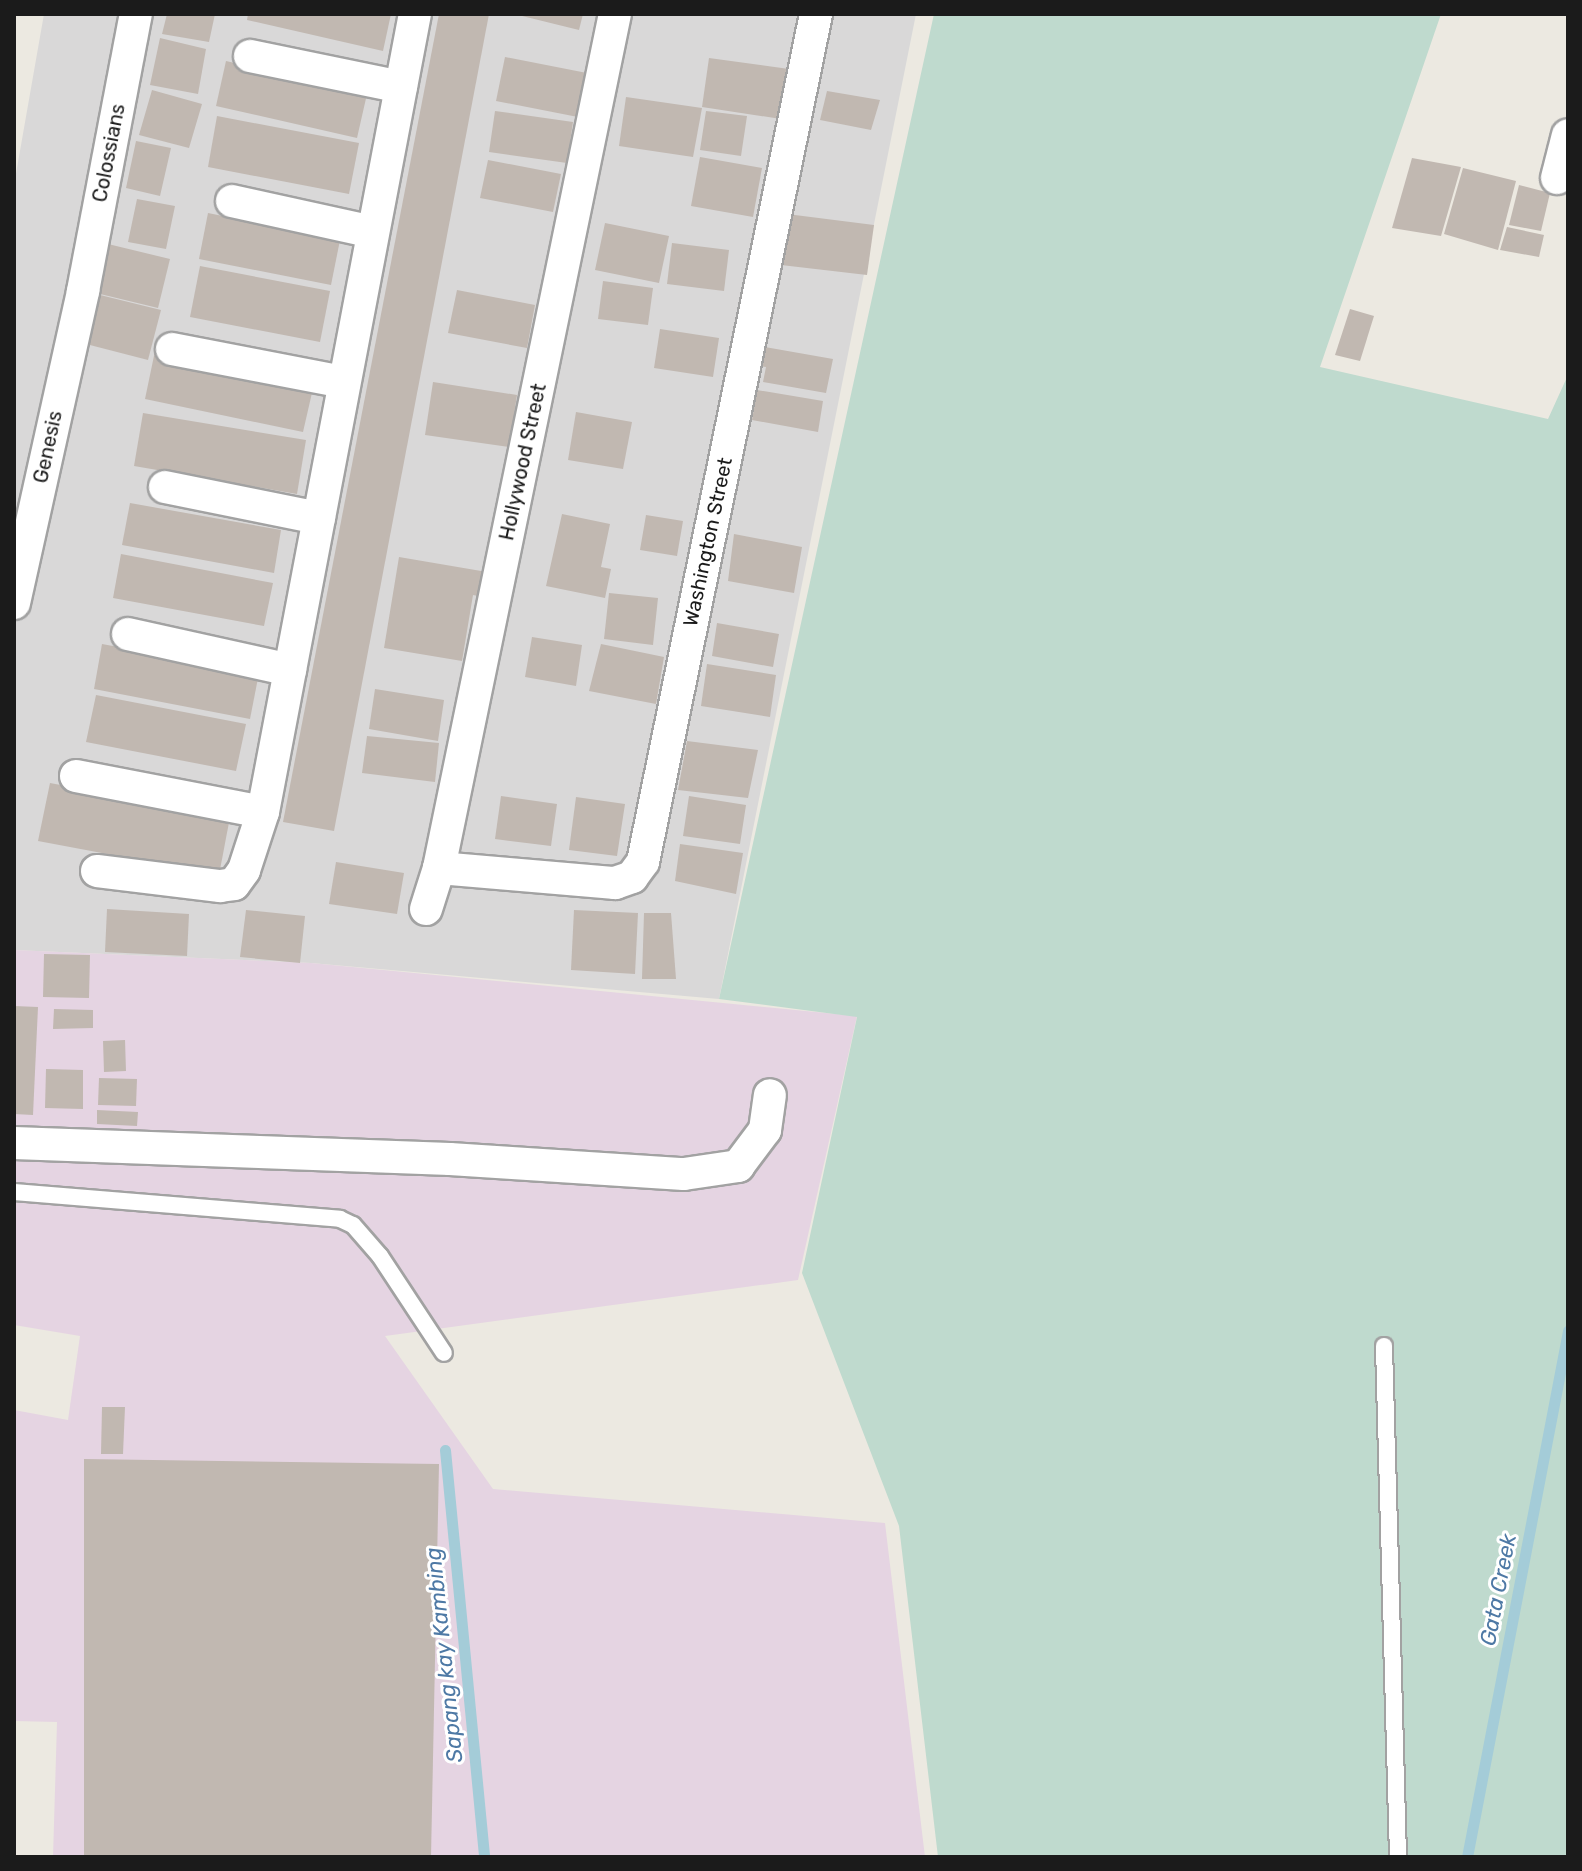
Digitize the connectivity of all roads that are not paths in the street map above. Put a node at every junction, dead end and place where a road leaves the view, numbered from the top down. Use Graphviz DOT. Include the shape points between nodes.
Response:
graph roads {
  1 [pos="136,14"];
  2 [pos="415,14"];
  3 [pos="615,14"];
  4 [pos="816,14"];
  5 [pos="250,56"];
  6 [pos="401,87"];
  7 [pos="1568,135"];
  8 [pos="1557,178"];
  9 [pos="232,201"];
  10 [pos="373,232"];
  11 [pos="83,291"];
  12 [pos="172,349"];
  13 [pos="344,382"];
  14 [pos="165,487"];
  15 [pos="319,518"];
  16 [pos="14,603"];
  17 [pos="128,634"];
  18 [pos="290,670"];
  19 [pos="76,776"];
  20 [pos="263,812"];
  21 [pos="439,868"];
  22 [pos="97,871"];
  23 [pos="426,909"];
  24 [pos="770,1095"];
  25 [pos="14,1143"];
  26 [pos="14,1192"];
  27 [pos="1384,1346"];
  28 [pos="444,1353"];
  29 [pos="1398,1857"];
  1 -- 11 [label="street, Colossians"];
  2 -- 6 [label="street"];
  3 -- 21 [label="street, Hollywood Street"];
  4 -- 21 [label="street, Washington Street" via="643,862 632,877 615,883"];
  5 -- 6 [label="street"];
  6 -- 10 [label="street"];
  7 -- 8 [label="street"];
  9 -- 10 [label="street"];
  10 -- 13 [label="street"];
  11 -- 16 [label="street, Genesis"];
  12 -- 13 [label="street"];
  13 -- 15 [label="street"];
  14 -- 15 [label="street"];
  15 -- 18 [label="street"];
  17 -- 18 [label="street"];
  18 -- 20 [label="street"];
  19 -- 20 [label="street"];
  20 -- 22 [label="street" via="244,870 234,884"];
  21 -- 23 [label="street, Hollywood Street"];
  24 -- 25 [label="street" via="765,1130 738,1166 684,1174 450,1159"];
  26 -- 28 [label="lane" via="340,1219 353,1225 380,1256"];
  27 -- 29 [label="lane"];
}
